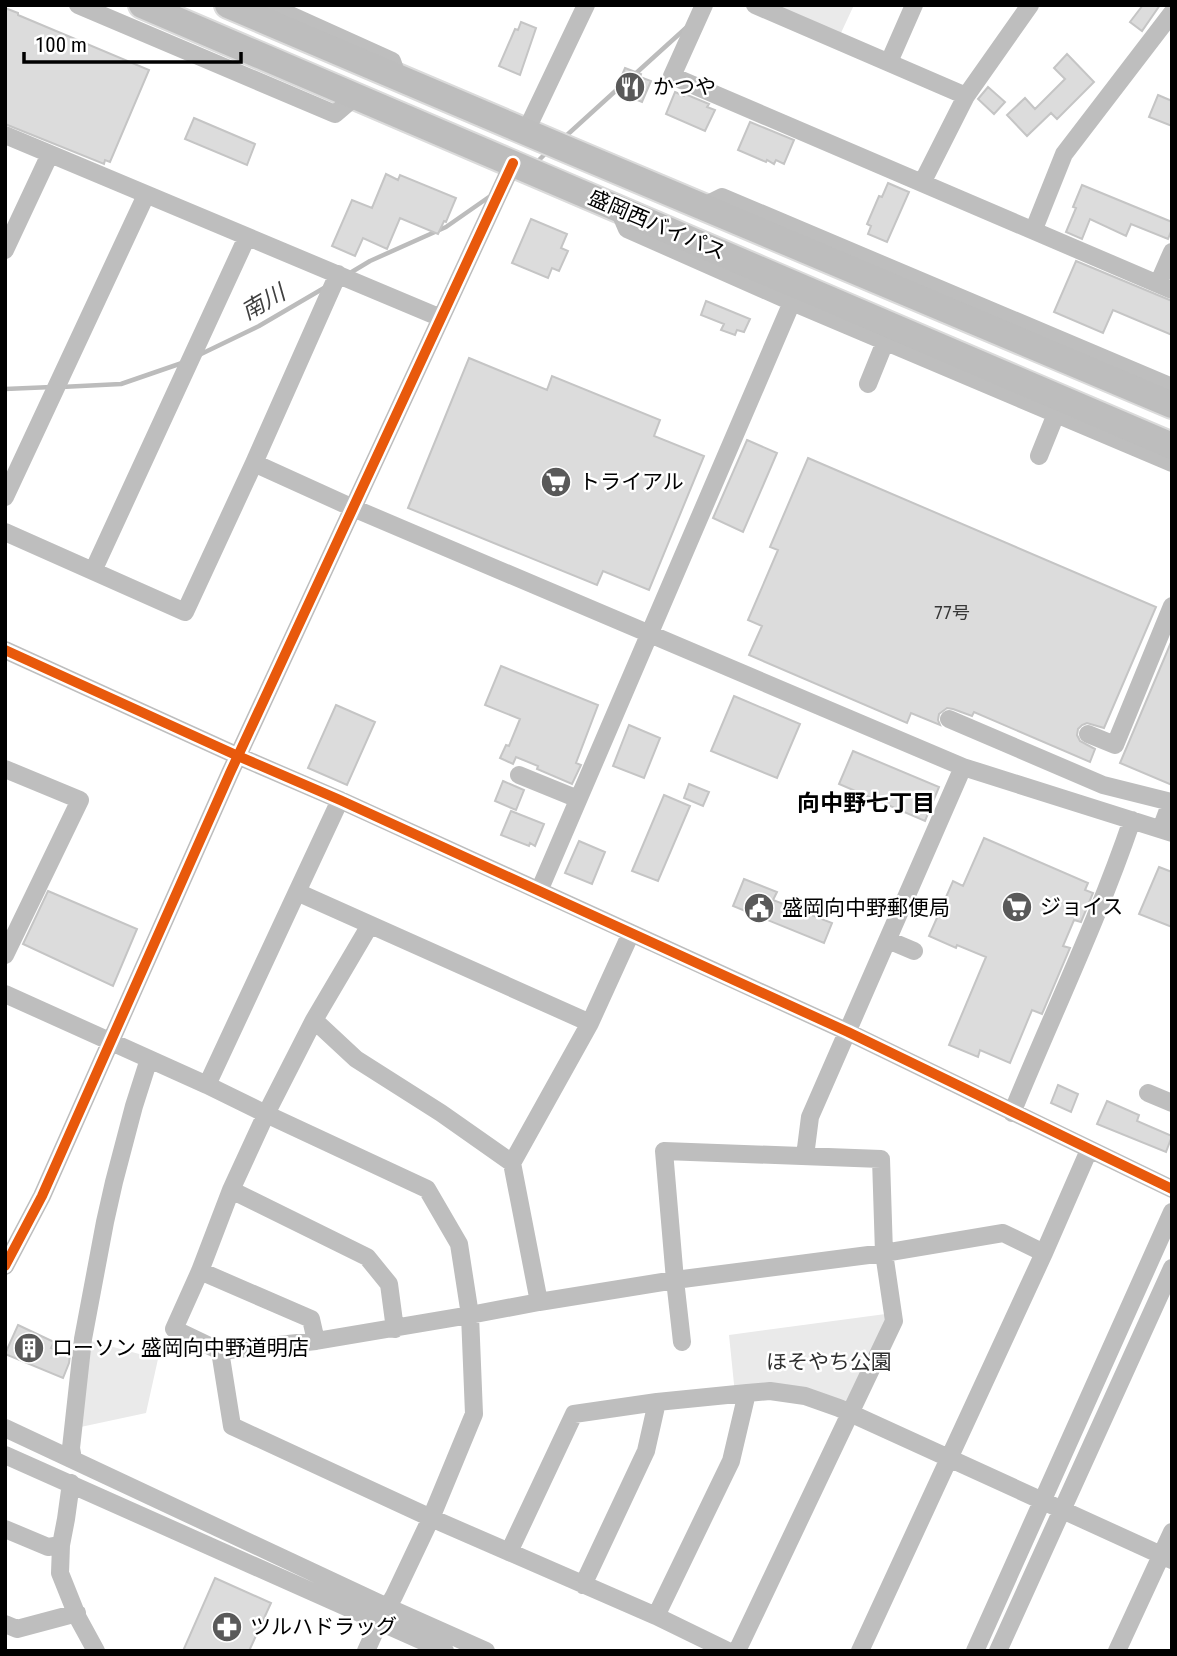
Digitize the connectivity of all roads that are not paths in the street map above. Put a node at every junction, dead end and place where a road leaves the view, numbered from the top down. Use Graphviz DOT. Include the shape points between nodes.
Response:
graph roads {
  1 [pos="78,5"];
  2 [pos="142,5"];
  3 [pos="228,5"];
  4 [pos="268,5"];
  5 [pos="586,5"];
  6 [pos="704,5"];
  7 [pos="755,5"];
  8 [pos="914,5"];
  9 [pos="1030,5"];
  10 [pos="1172,13"];
  11 [pos="889,62"];
  12 [pos="398,78"];
  13 [pos="356,96"];
  14 [pos="966,96"];
  15 [pos="525,133"];
  16 [pos="5,135"];
  17 [pos="50,154"];
  18 [pos="510,170"];
  19 [pos="922,183"];
  20 [pos="146,195"];
  21 [pos="704,206"];
  22 [pos="618,208"];
  23 [pos="1034,229"];
  24 [pos="247,237"];
  25 [pos="5,250"];
  26 [pos="1172,253"];
  27 [pos="338,274"];
  28 [pos="1165,287"];
  29 [pos="792,302"];
  30 [pos="441,318"];
  31 [pos="885,342"];
  32 [pos="868,384"];
  33 [pos="1172,387"];
  34 [pos="1172,405"];
  35 [pos="1056,414"];
  36 [pos="1172,446"];
  37 [pos="1039,456"];
  38 [pos="254,463"];
  39 [pos="1172,463"];
  40 [pos="5,497"];
  41 [pos="353,508"];
  42 [pos="5,532"];
  43 [pos="93,571"];
  44 [pos="1172,606"];
  45 [pos="649,633"];
  46 [pos="5,650"];
  47 [pos="949,719"];
  48 [pos="1088,734"];
  49 [pos="238,757"];
  50 [pos="963,768"];
  51 [pos="5,769"];
  52 [pos="519,775"];
  53 [pos="578,799"];
  54 [pos="340,800"];
  55 [pos="1132,820"];
  56 [pos="1166,831"];
  57 [pos="539,891"];
  58 [pos="297,892"];
  59 [pos="370,925"];
  60 [pos="631,933"];
  61 [pos="888,940"];
  62 [pos="914,951"];
  63 [pos="5,955"];
  64 [pos="5,994"];
  65 [pos="314,1020"];
  66 [pos="590,1023"];
  67 [pos="848,1032"];
  68 [pos="110,1042"];
  69 [pos="149,1059"];
  70 [pos="207,1085"];
  71 [pos="1148,1093"];
  72 [pos="1172,1103"];
  73 [pos="1012,1112"];
  74 [pos="266,1114"];
  75 [pos="1089,1150"];
  76 [pos="805,1156"];
  77 [pos="512,1163"];
  78 [pos="231,1189"];
  79 [pos="1172,1189"];
  80 [pos="1172,1212"];
  81 [pos="1044,1252"];
  82 [pos="884,1253"];
  83 [pos="5,1266"];
  84 [pos="1172,1268"];
  85 [pos="200,1271"];
  86 [pos="675,1280"];
  87 [pos="539,1302"];
  88 [pos="470,1315"];
  89 [pos="395,1329"];
  90 [pos="316,1341"];
  91 [pos="682,1342"];
  92 [pos="220,1351"];
  93 [pos="747,1393"];
  94 [pos="657,1402"];
  95 [pos="851,1413"];
  96 [pos="5,1428"];
  97 [pos="5,1455"];
  98 [pos="948,1458"];
  99 [pos="73,1459"];
  100 [pos="71,1483"];
  101 [pos="1042,1502"];
  102 [pos="1062,1511"];
  103 [pos="430,1518"];
  104 [pos="5,1529"];
  105 [pos="1172,1532"];
  106 [pos="61,1545"];
  107 [pos="509,1552"];
  108 [pos="1166,1558"];
  109 [pos="583,1585"];
  110 [pos="77,1613"];
  111 [pos="383,1614"];
  112 [pos="656,1616"];
  113 [pos="5,1624"];
  114 [pos="96,1651"];
  115 [pos="366,1651"];
  116 [pos="445,1651"];
  117 [pos="486,1651"];
  118 [pos="728,1651"];
  119 [pos="737,1651"];
  120 [pos="860,1651"];
  121 [pos="975,1651"];
  122 [pos="998,1651"];
  123 [pos="1117,1651"];
  1 -- 13 [label="street" via="335,114"];
  2 -- 13 [label="highway, 盛岡西バイパス"];
  3 -- 12 [label="highway, 盛岡西バイパス"];
  4 -- 12 [label="street" via="392,61"];
  5 -- 15 [label="street"];
  6 -- 19 [label="street" via="672,76"];
  7 -- 11 [label="street"];
  8 -- 11 [label="street"];
  9 -- 14 [label="street"];
  10 -- 23 [label="street" via="1064,154"];
  11 -- 14 [label="street"];
  12 -- 15 [label="highway, 盛岡西バイパス"];
  13 -- 18 [label="highway, 盛岡西バイパス"];
  14 -- 19 [label="street"];
  15 -- 21 [label="highway, 盛岡西バイパス"];
  16 -- 17 [label="street"];
  17 -- 20 [label="street"];
  17 -- 25 [label="street"];
  18 -- 22 [label="highway, 盛岡西バイパス"];
  18 -- 30 [label="street"];
  19 -- 23 [label="street"];
  20 -- 24 [label="street"];
  20 -- 40 [label="street"];
  21 -- 33 [label="street" via="722,197"];
  21 -- 34 [label="highway, 盛岡西バイパス"];
  22 -- 29 [label="street" via="627,229"];
  22 -- 36 [label="highway, 盛岡西バイパス"];
  23 -- 28 [label="street"];
  24 -- 27 [label="street"];
  24 -- 43 [label="street"];
  26 -- 28 [label="street"];
  27 -- 30 [label="street"];
  27 -- 38 [label="street"];
  29 -- 31 [label="street"];
  29 -- 45 [label="street"];
  30 -- 41 [label="street"];
  31 -- 32 [label="street"];
  31 -- 35 [label="street"];
  35 -- 37 [label="street"];
  35 -- 39 [label="street"];
  38 -- 41 [label="street"];
  38 -- 43 [label="street" via="185,612"];
  41 -- 45 [label="street"];
  41 -- 49 [label="street"];
  42 -- 43 [label="street"];
  44 -- 48 [label="street" via="1115,745"];
  45 -- 50 [label="street"];
  45 -- 53 [label="street"];
  46 -- 49 [label="street"];
  47 -- 56 [label="street" via="1103,785 1171,803"];
  49 -- 54 [label="street"];
  49 -- 68 [label="street"];
  50 -- 55 [label="street"];
  50 -- 61 [label="street"];
  51 -- 63 [label="street" via="80,800"];
  52 -- 53 [label="street"];
  53 -- 57 [label="street"];
  54 -- 57 [label="street"];
  54 -- 58 [label="street"];
  55 -- 56 [label="street"];
  55 -- 73 [label="street"];
  57 -- 60 [label="street"];
  58 -- 59 [label="street"];
  58 -- 70 [label="street"];
  59 -- 65 [label="street"];
  59 -- 66 [label="street"];
  60 -- 66 [label="street"];
  60 -- 67 [label="street"];
  61 -- 62 [label="street"];
  61 -- 67 [label="street"];
  64 -- 68 [label="street"];
  65 -- 74 [label="street"];
  65 -- 77 [label="street" via="356,1059"];
  66 -- 77 [label="street"];
  67 -- 73 [label="street"];
  67 -- 76 [label="street" via="810,1117"];
  68 -- 69 [label="street"];
  68 -- 83 [label="street" via="42,1196"];
  69 -- 70 [label="street"];
  69 -- 99 [label="street" via="114,1182 83,1339"];
  70 -- 74 [label="street"];
  71 -- 72 [label="street"];
  73 -- 75 [label="street"];
  74 -- 78 [label="street"];
  74 -- 88 [label="street" via="427,1189 459,1244"];
  75 -- 79 [label="street"];
  75 -- 81 [label="street"];
  76 -- 82 [label="street" via="881,1159"];
  76 -- 86 [label="street" via="664,1151"];
  77 -- 87 [label="street"];
  78 -- 85 [label="street"];
  78 -- 89 [label="street" via="367,1257 389,1284"];
  80 -- 101 [label="street"];
  81 -- 82 [label="street" via="1003,1233"];
  81 -- 98 [label="street"];
  82 -- 86 [label="street"];
  82 -- 95 [label="street" via="894,1321"];
  84 -- 102 [label="street"];
  85 -- 90 [label="street" via="311,1318"];
  85 -- 92 [label="street" via="174,1329"];
  86 -- 87 [label="street"];
  86 -- 91 [label="street"];
  87 -- 88 [label="street"];
  88 -- 89 [label="street"];
  88 -- 103 [label="street" via="474,1414"];
  89 -- 90 [label="street"];
  90 -- 92 [label="street"];
  92 -- 103 [label="street" via="232,1426"];
  93 -- 94 [label="street"];
  93 -- 95 [label="street" via="805,1396"];
  93 -- 112 [label="street" via="731,1461"];
  94 -- 107 [label="street" via="574,1414"];
  94 -- 109 [label="street" via="646,1451"];
  95 -- 98 [label="street"];
  95 -- 119 [label="street"];
  96 -- 99 [label="street"];
  97 -- 100 [label="street"];
  98 -- 101 [label="street"];
  98 -- 120 [label="street"];
  99 -- 111 [label="street"];
  100 -- 106 [label="street"];
  100 -- 111 [label="street"];
  101 -- 102 [label="street"];
  101 -- 121 [label="street"];
  102 -- 108 [label="street"];
  102 -- 122 [label="street"];
  103 -- 107 [label="street"];
  103 -- 111 [label="street"];
  104 -- 106 [label="street" via="48,1547"];
  105 -- 108 [label="street"];
  106 -- 110 [label="street" via="60,1573"];
  107 -- 109 [label="street"];
  108 -- 123 [label="street"];
  109 -- 112 [label="street"];
  110 -- 113 [label="street" via="17,1629"];
  110 -- 114 [label="street"];
  111 -- 115 [label="street"];
  111 -- 116 [label="street"];
  111 -- 117 [label="street"];
  112 -- 118 [label="street"];
}
